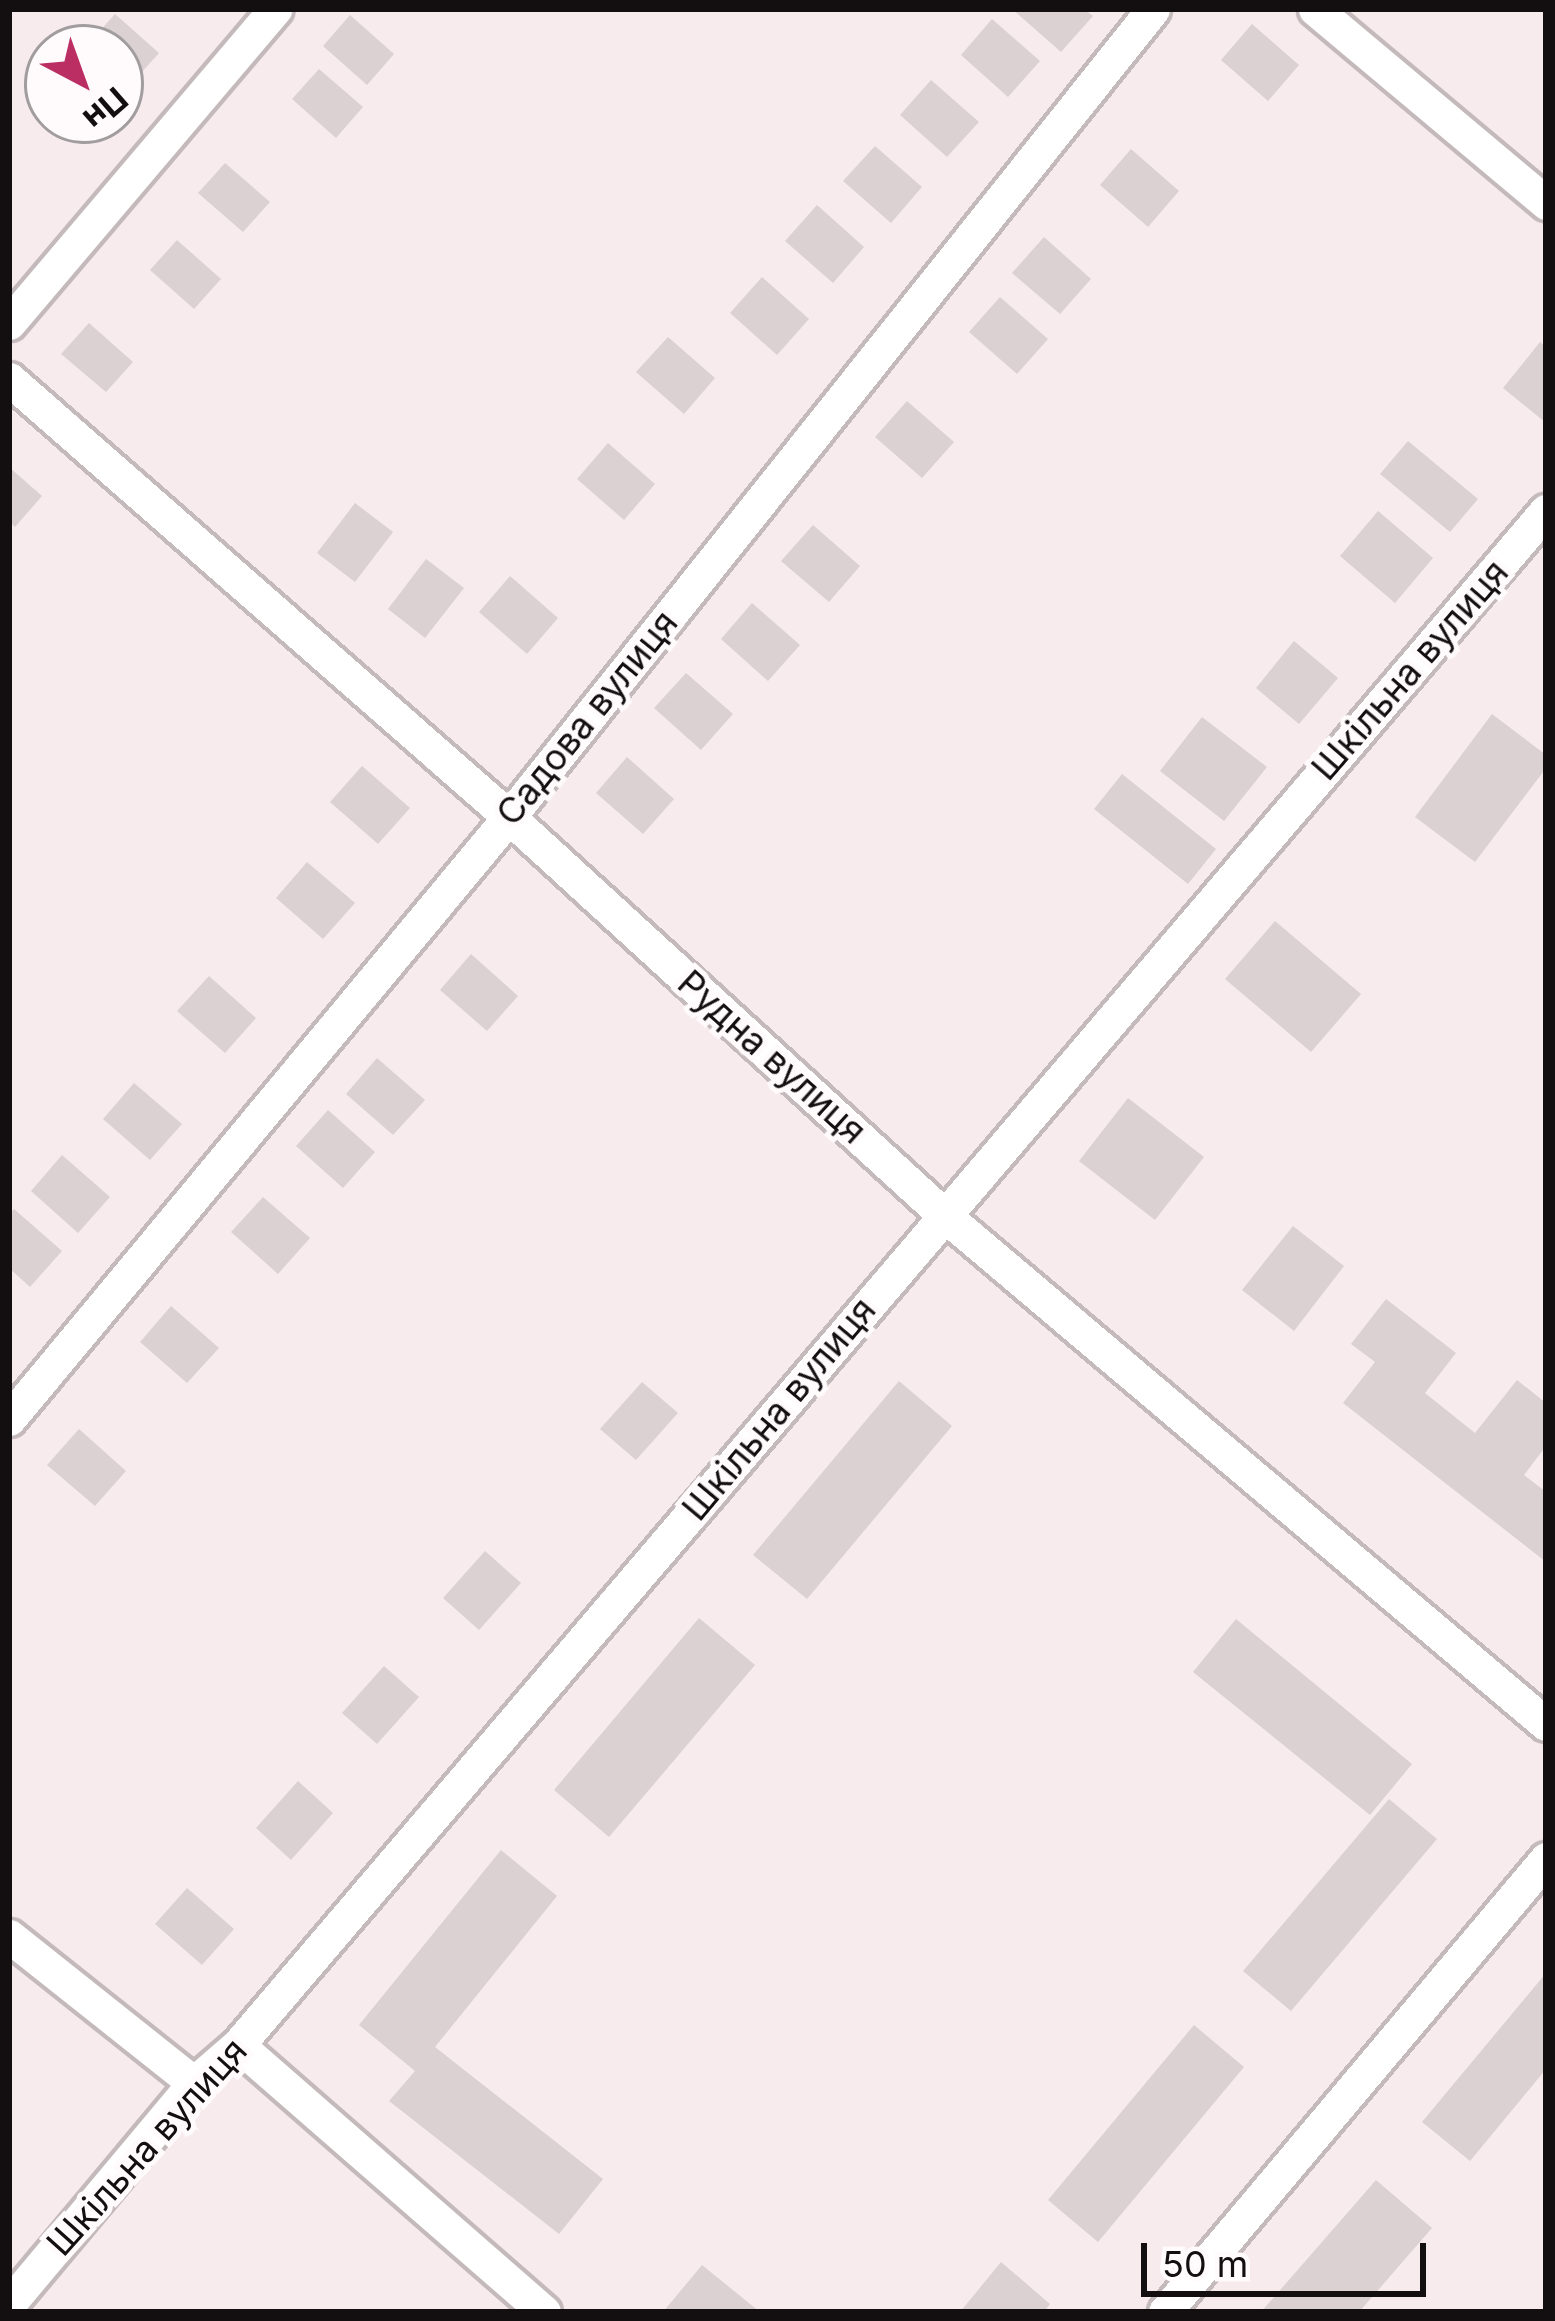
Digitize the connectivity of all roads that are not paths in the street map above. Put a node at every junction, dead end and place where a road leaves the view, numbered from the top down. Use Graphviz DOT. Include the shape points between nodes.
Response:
graph roads {
  1 [pos="275,9"];
  2 [pos="1153,9"];
  3 [pos="1315,9"];
  4 [pos="1546,203"];
  5 [pos="9,322"];
  6 [pos="9,379"];
  7 [pos="1546,511"];
  8 [pos="508,817"];
  9 [pos="944,1215"];
  10 [pos="9,1419"];
  11 [pos="1546,1724"];
  12 [pos="1546,1859"];
  13 [pos="9,1936"];
  14 [pos="238,2045"];
  15 [pos="194,2083"];
  16 [pos="9,2304"];
  17 [pos="544,2312"];
  18 [pos="1165,2312"];
  1 -- 5 [label="street"];
  2 -- 8 [label="street, Садова вулиця"];
  3 -- 4 [label="street"];
  6 -- 8 [label="street, Рудна вулиця"];
  7 -- 9 [label="street, Шкільна вулиця"];
  8 -- 9 [label="street, Рудна вулиця"];
  8 -- 10 [label="street, Садова вулиця"];
  9 -- 11 [label="street, Рудна вулиця"];
  9 -- 14 [label="street, Шкільна вулиця"];
  12 -- 18 [label="street"];
  13 -- 15 [label="street"];
  14 -- 15 [label="street, Шкільна вулиця"];
  14 -- 17 [label="street"];
  15 -- 16 [label="street, Шкільна вулиця"];
}
